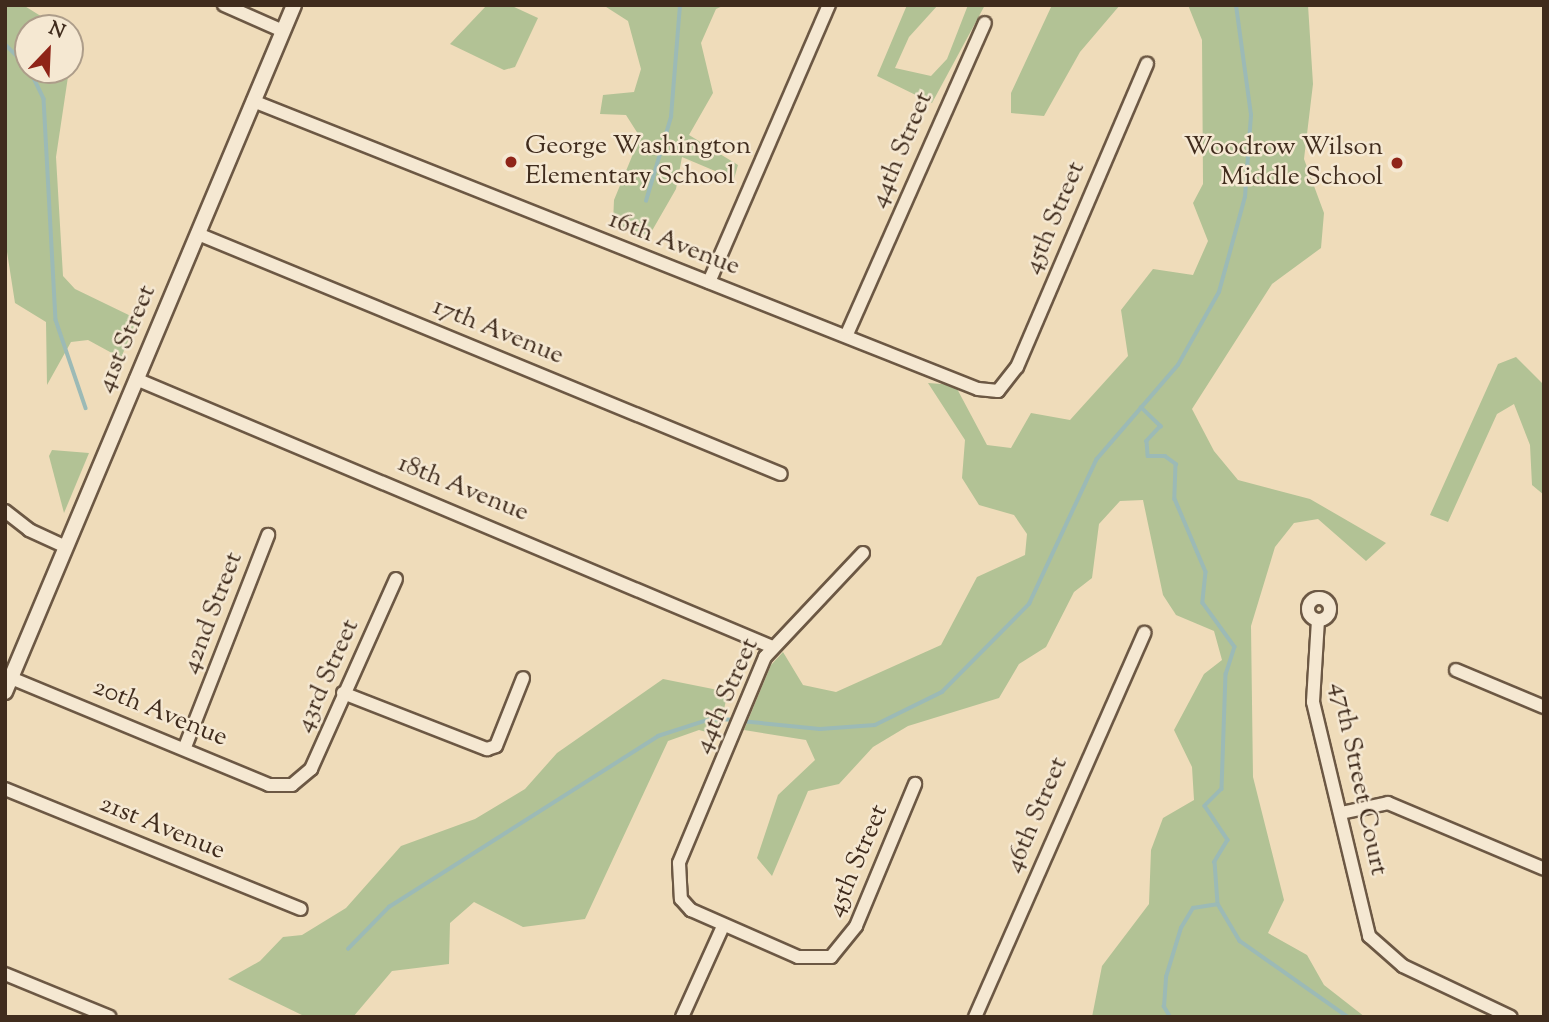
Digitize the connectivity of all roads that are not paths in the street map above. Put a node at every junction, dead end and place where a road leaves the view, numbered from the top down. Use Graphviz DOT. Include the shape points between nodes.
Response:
graph roads {
  1 [pos="224,5"];
  2 [pos="294,5"];
  3 [pos="828,5"];
  4 [pos="985,23"];
  5 [pos="283,31"];
  6 [pos="1147,64"];
  7 [pos="253,101"];
  8 [pos="198,234"];
  9 [pos="709,282"];
  10 [pos="847,334"];
  11 [pos="136,379"];
  12 [pos="1003,388"];
  13 [pos="781,474"];
  14 [pos="5,511"];
  15 [pos="268,535"];
  16 [pos="66,547"];
  17 [pos="863,553"];
  18 [pos="396,579"];
  19 [pos="1318,620"];
  20 [pos="1144,633"];
  21 [pos="771,646"];
  22 [pos="1456,670"];
  23 [pos="11,678"];
  24 [pos="523,678"];
  25 [pos="5,692"];
  26 [pos="343,693"];
  27 [pos="1544,707"];
  28 [pos="185,747"];
  29 [pos="915,784"];
  30 [pos="292,785"];
  31 [pos="5,789"];
  32 [pos="1341,813"];
  33 [pos="1544,869"];
  34 [pos="301,909"];
  35 [pos="723,926"];
  36 [pos="5,974"];
  37 [pos="110,1017"];
  38 [pos="682,1017"];
  39 [pos="975,1017"];
  40 [pos="1511,1017"];
  1 -- 5 [label="street"];
  2 -- 5 [label="street, 41st Street"];
  3 -- 9 [label="street"];
  4 -- 10 [label="street, 44th Street"];
  5 -- 7 [label="street, 41st Street"];
  6 -- 12 [label="street, 45th Street"];
  7 -- 8 [label="street, 41st Street"];
  7 -- 9 [label="street, 16th Avenue"];
  8 -- 11 [label="street, 41st Street"];
  8 -- 13 [label="street, 17th Avenue"];
  9 -- 10 [label="street, 16th Avenue"];
  10 -- 12 [label="street, 16th Avenue" via="978,389"];
  11 -- 16 [label="street, 41st Street"];
  11 -- 21 [label="street, 18th Avenue"];
  14 -- 16 [label="street"];
  15 -- 28 [label="street, 42nd Street"];
  16 -- 23 [label="street, 41st Street"];
  17 -- 21 [label="street, 44th Street"];
  18 -- 26 [label="street, 43rd Street"];
  19 -- 32 [label="street, 47th Street Court" via="1313,702"];
  20 -- 39 [label="street, 46th Street"];
  21 -- 35 [label="street, 44th Street" via="680,863 676,885 691,910"];
  22 -- 27 [label="street"];
  23 -- 25 [label="street, 41st Street"];
  23 -- 28 [label="street, 20th Avenue"];
  24 -- 26 [label="street" via="492,748"];
  26 -- 30 [label="street, 43rd Street" via="311,769"];
  28 -- 30 [label="street, 20th Avenue" via="269,785"];
  29 -- 35 [label="street, 45th Street" via="856,926 838,954 823,960 798,957"];
  31 -- 34 [label="street, 21st Avenue"];
  32 -- 33 [label="street" via="1388,803"];
  32 -- 40 [label="street, 47th Street Court" via="1376,945 1403,966"];
  35 -- 38 [label="street"];
  36 -- 37 [label="street"];
}
